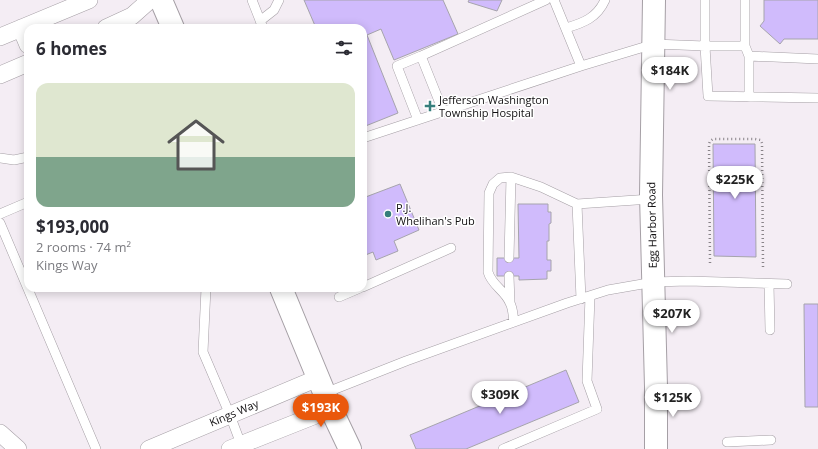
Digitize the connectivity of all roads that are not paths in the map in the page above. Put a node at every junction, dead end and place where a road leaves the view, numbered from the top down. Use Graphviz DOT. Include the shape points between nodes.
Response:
graph roads {
  1 [pos="89,0"];
  2 [pos="150,0"];
  3 [pos="161,0"];
  4 [pos="252,0"];
  5 [pos="279,0"];
  6 [pos="546,0"];
  7 [pos="554,0"];
  8 [pos="605,0"];
  9 [pos="654,0"];
  10 [pos="705,0"];
  11 [pos="745,0"];
  12 [pos="35,24"];
  13 [pos="115,24"];
  14 [pos="171,24"];
  15 [pos="262,24"];
  16 [pos="24,28"];
  17 [pos="566,28"];
  18 [pos="0,37"];
  19 [pos="654,44"];
  20 [pos="705,46"];
  21 [pos="745,46"];
  22 [pos="421,56"];
  23 [pos="749,56"];
  24 [pos="818,59"];
  25 [pos="24,65"];
  26 [pos="582,66"];
  27 [pos="0,75"];
  28 [pos="749,97"];
  29 [pos="818,98"];
  30 [pos="443,111"];
  31 [pos="418,120"];
  32 [pos="367,137"];
  33 [pos="0,158"];
  34 [pos="24,158"];
  35 [pos="511,176"];
  36 [pos="651,199"];
  37 [pos="24,204"];
  38 [pos="578,204"];
  39 [pos="0,214"];
  40 [pos="0,222"];
  41 [pos="451,248"];
  42 [pos="509,258"];
  43 [pos="509,276"];
  44 [pos="24,279"];
  45 [pos="654,282"];
  46 [pos="769,284"];
  47 [pos="787,284"];
  48 [pos="367,285"];
  49 [pos="30,292"];
  50 [pos="206,292"];
  51 [pos="283,292"];
  52 [pos="351,292"];
  53 [pos="340,297"];
  54 [pos="586,297"];
  55 [pos="510,303"];
  56 [pos="514,322"];
  57 [pos="770,330"];
  58 [pos="325,393"];
  59 [pos="230,415"];
  60 [pos="0,433"];
  61 [pos="771,440"];
  62 [pos="727,442"];
  63 [pos="238,447"];
  64 [pos="18,449"];
  65 [pos="96,449"];
  66 [pos="149,449"];
  67 [pos="350,449"];
  68 [pos="502,449"];
  69 [pos="656,449"];
  1 -- 12 [label="street"];
  2 -- 13 [label="street" via="132,16"];
  3 -- 14 [label="main road"];
  4 -- 15 [label="lane"];
  5 -- 15 [label="lane"];
  6 -- 22 [label="lane"];
  7 -- 17 [label="lane"];
  8 -- 17 [label="lane" via="596,14 584,22"];
  9 -- 19 [label="main road, Egg Harbor Road"];
  10 -- 20 [label="lane"];
  11 -- 21 [label="lane"];
  16 -- 18 [label="street"];
  17 -- 26 [label="lane"];
  19 -- 20 [label="lane"];
  19 -- 26 [label="lane"];
  19 -- 36 [label="main road, Egg Harbor Road"];
  20 -- 21 [label="lane"];
  20 -- 28 [label="lane" via="708,96"];
  21 -- 23 [label="lane"];
  22 -- 30 [label="lane"];
  22 -- 31 [label="lane" via="397,66"];
  23 -- 24 [label="lane"];
  23 -- 28 [label="lane"];
  25 -- 27 [label="street"];
  26 -- 30 [label="lane"];
  28 -- 29 [label="lane"];
  30 -- 31 [label="lane"];
  31 -- 32 [label="lane"];
  33 -- 34 [label="lane" via="14,160"];
  35 -- 38 [label="lane"];
  35 -- 42 [label="lane"];
  35 -- 55 [label="lane" via="500,178 488,193 488,272 490,279"];
  36 -- 38 [label="lane"];
  36 -- 45 [label="main road, Egg Harbor Road"];
  37 -- 39 [label="lane"];
  38 -- 54 [label="lane"];
  40 -- 44 [label="lane"];
  41 -- 48 [label="lane"];
  43 -- 55 [label="lane"];
  45 -- 46 [label="lane"];
  45 -- 54 [label="lane" via="608,290"];
  45 -- 69 [label="main road, Egg Harbor Road"];
  46 -- 47 [label="lane"];
  46 -- 57 [label="lane"];
  49 -- 65 [label="lane"];
  50 -- 59 [label="lane" via="203,352"];
  51 -- 58 [label="main road"];
  52 -- 53 [label="lane"];
  54 -- 56 [label="lane"];
  54 -- 68 [label="lane" via="587,381 597,409"];
  55 -- 56 [label="lane"];
  56 -- 58 [label="lane"];
  58 -- 59 [label="street, Kings Way"];
  58 -- 63 [label="street"];
  58 -- 67 [label="main road"];
  59 -- 63 [label="lane"];
  59 -- 66 [label="street, Kings Way"];
  60 -- 64 [label="street"];
  61 -- 62 [label="lane"];
}
